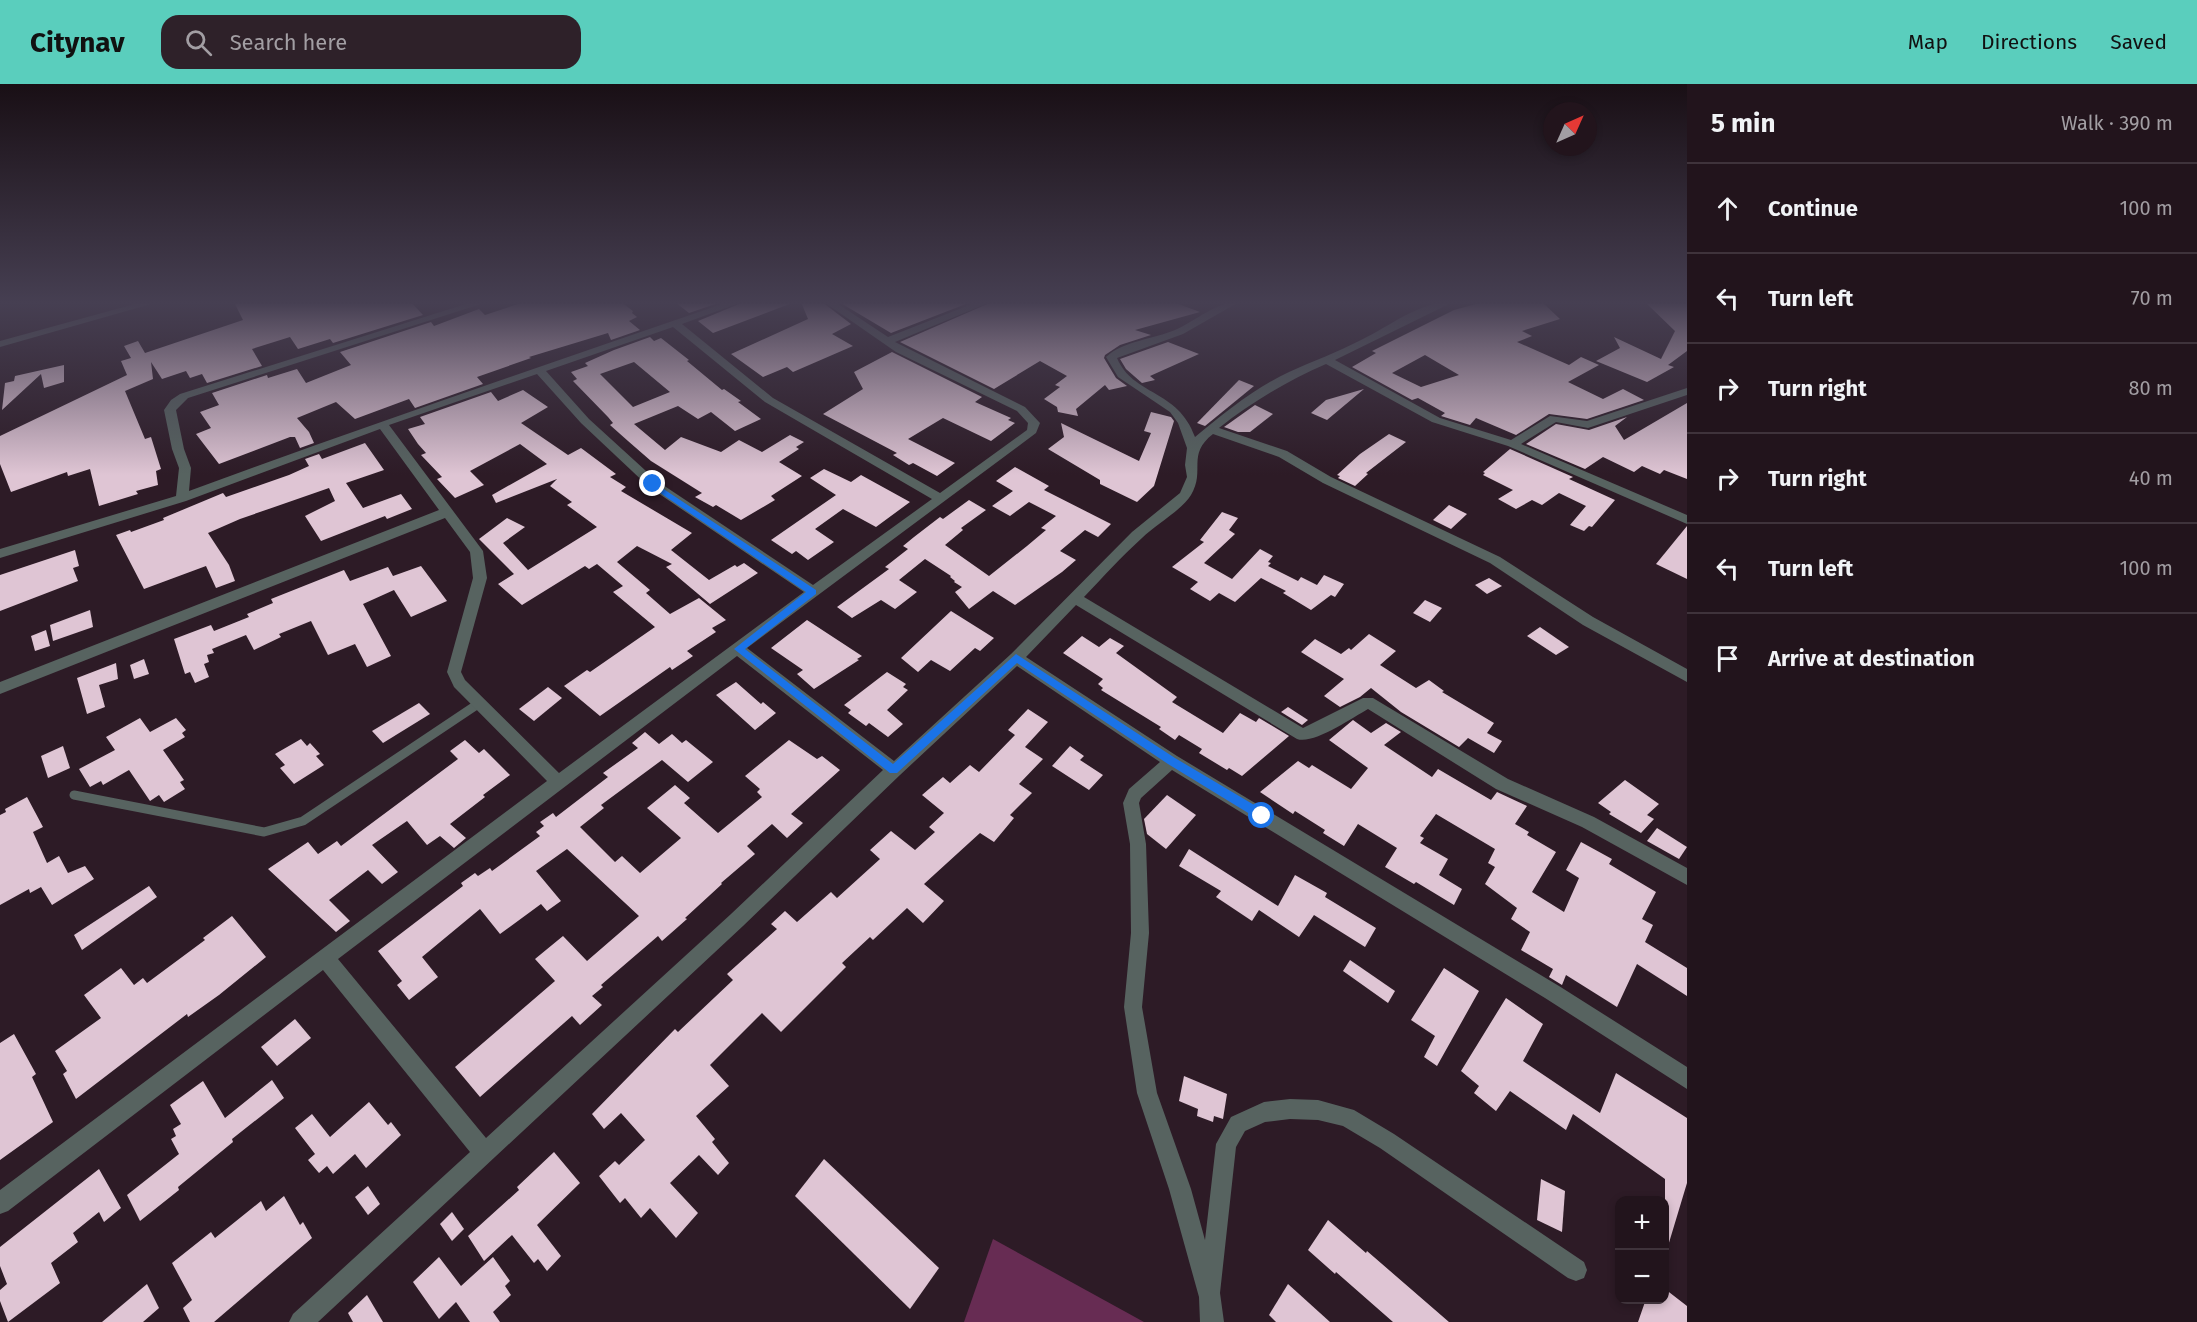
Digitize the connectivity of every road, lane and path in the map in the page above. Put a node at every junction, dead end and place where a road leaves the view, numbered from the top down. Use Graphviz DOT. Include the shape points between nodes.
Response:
graph roads {
  1 [pos="299,360"];
  2 [pos="569,360"];
  3 [pos="719,360"];
  4 [pos="922,360"];
  5 [pos="1113,360"];
  6 [pos="1327,360"];
  7 [pos="539,370"];
  8 [pos="1687,391"];
  9 [pos="382,424"];
  10 [pos="1210,429"];
  11 [pos="1512,444"];
  12 [pos="1193,447"];
  13 [pos="182,498"];
  14 [pos="940,498"];
  15 [pos="447,512"];
  16 [pos="1687,520"];
  17 [pos="0,553"];
  18 [pos="813,592"];
  19 [pos="1076,598"];
  20 [pos="738,649"];
  21 [pos="1016,658"];
  22 [pos="1687,676"];
  23 [pos="0,688"];
  24 [pos="478,704"];
  25 [pos="1172,761"];
  26 [pos="894,770"];
  27 [pos="558,782"];
  28 [pos="74,795"];
  29 [pos="1687,877"];
  30 [pos="325,958"];
  31 [pos="1687,1079"];
  32 [pos="484,1152"];
  33 [pos="0,1203"];
  34 [pos="1576,1270"];
  35 [pos="1210,1297"];
  36 [pos="301,1322"];
  37 [pos="1212,1322"];
  1 -- 13 [label="street" via="175,402 170,410 185,468"];
  2 -- 7 [label="street"];
  3 -- 14 [label="street" via="769,400"];
  4 -- 14 [label="street" via="1021,409 1034,423 1032,430"];
  5 -- 12 [label="street" via="1141,391 1180,416"];
  6 -- 10 [label="street" via="1291,375"];
  6 -- 11 [label="street" via="1421,413"];
  7 -- 9 [label="street"];
  7 -- 18 [label="street" via="585,421 653,484"];
  8 -- 11 [label="street" via="1588,425 1554,418"];
  9 -- 13 [label="street"];
  9 -- 15 [label="street"];
  10 -- 12 [label="street"];
  10 -- 22 [label="street" via="1283,454 1327,480 1495,560 1581,617"];
  11 -- 16 [label="street"];
  12 -- 19 [label="street" via="1193,477 1185,495 1137,535"];
  13 -- 17 [label="street"];
  14 -- 18 [label="street"];
  15 -- 23 [label="street"];
  15 -- 24 [label="street" via="477,551 480,578 454,672"];
  18 -- 20 [label="street"];
  19 -- 21 [label="street"];
  19 -- 29 [label="street" via="1302,735 1368,702 1502,784 1588,822"];
  20 -- 26 [label="street"];
  20 -- 27 [label="street"];
  21 -- 25 [label="street"];
  21 -- 26 [label="street"];
  24 -- 27 [label="street"];
  24 -- 28 [label="lane" via="303,821 282,829 264,832"];
  25 -- 31 [label="street" via="1552,992"];
  25 -- 35 [label="street" via="1131,802 1138,844 1140,933 1133,1007 1147,1093"];
  26 -- 32 [label="street"];
  27 -- 30 [label="street"];
  30 -- 32 [label="street"];
  30 -- 33 [label="street"];
  32 -- 36 [label="street"];
  34 -- 35 [label="street" via="1347,1117 1290,1109 1264,1112 1239,1124 1226,1144"];
  35 -- 37 [label="street"];
}
